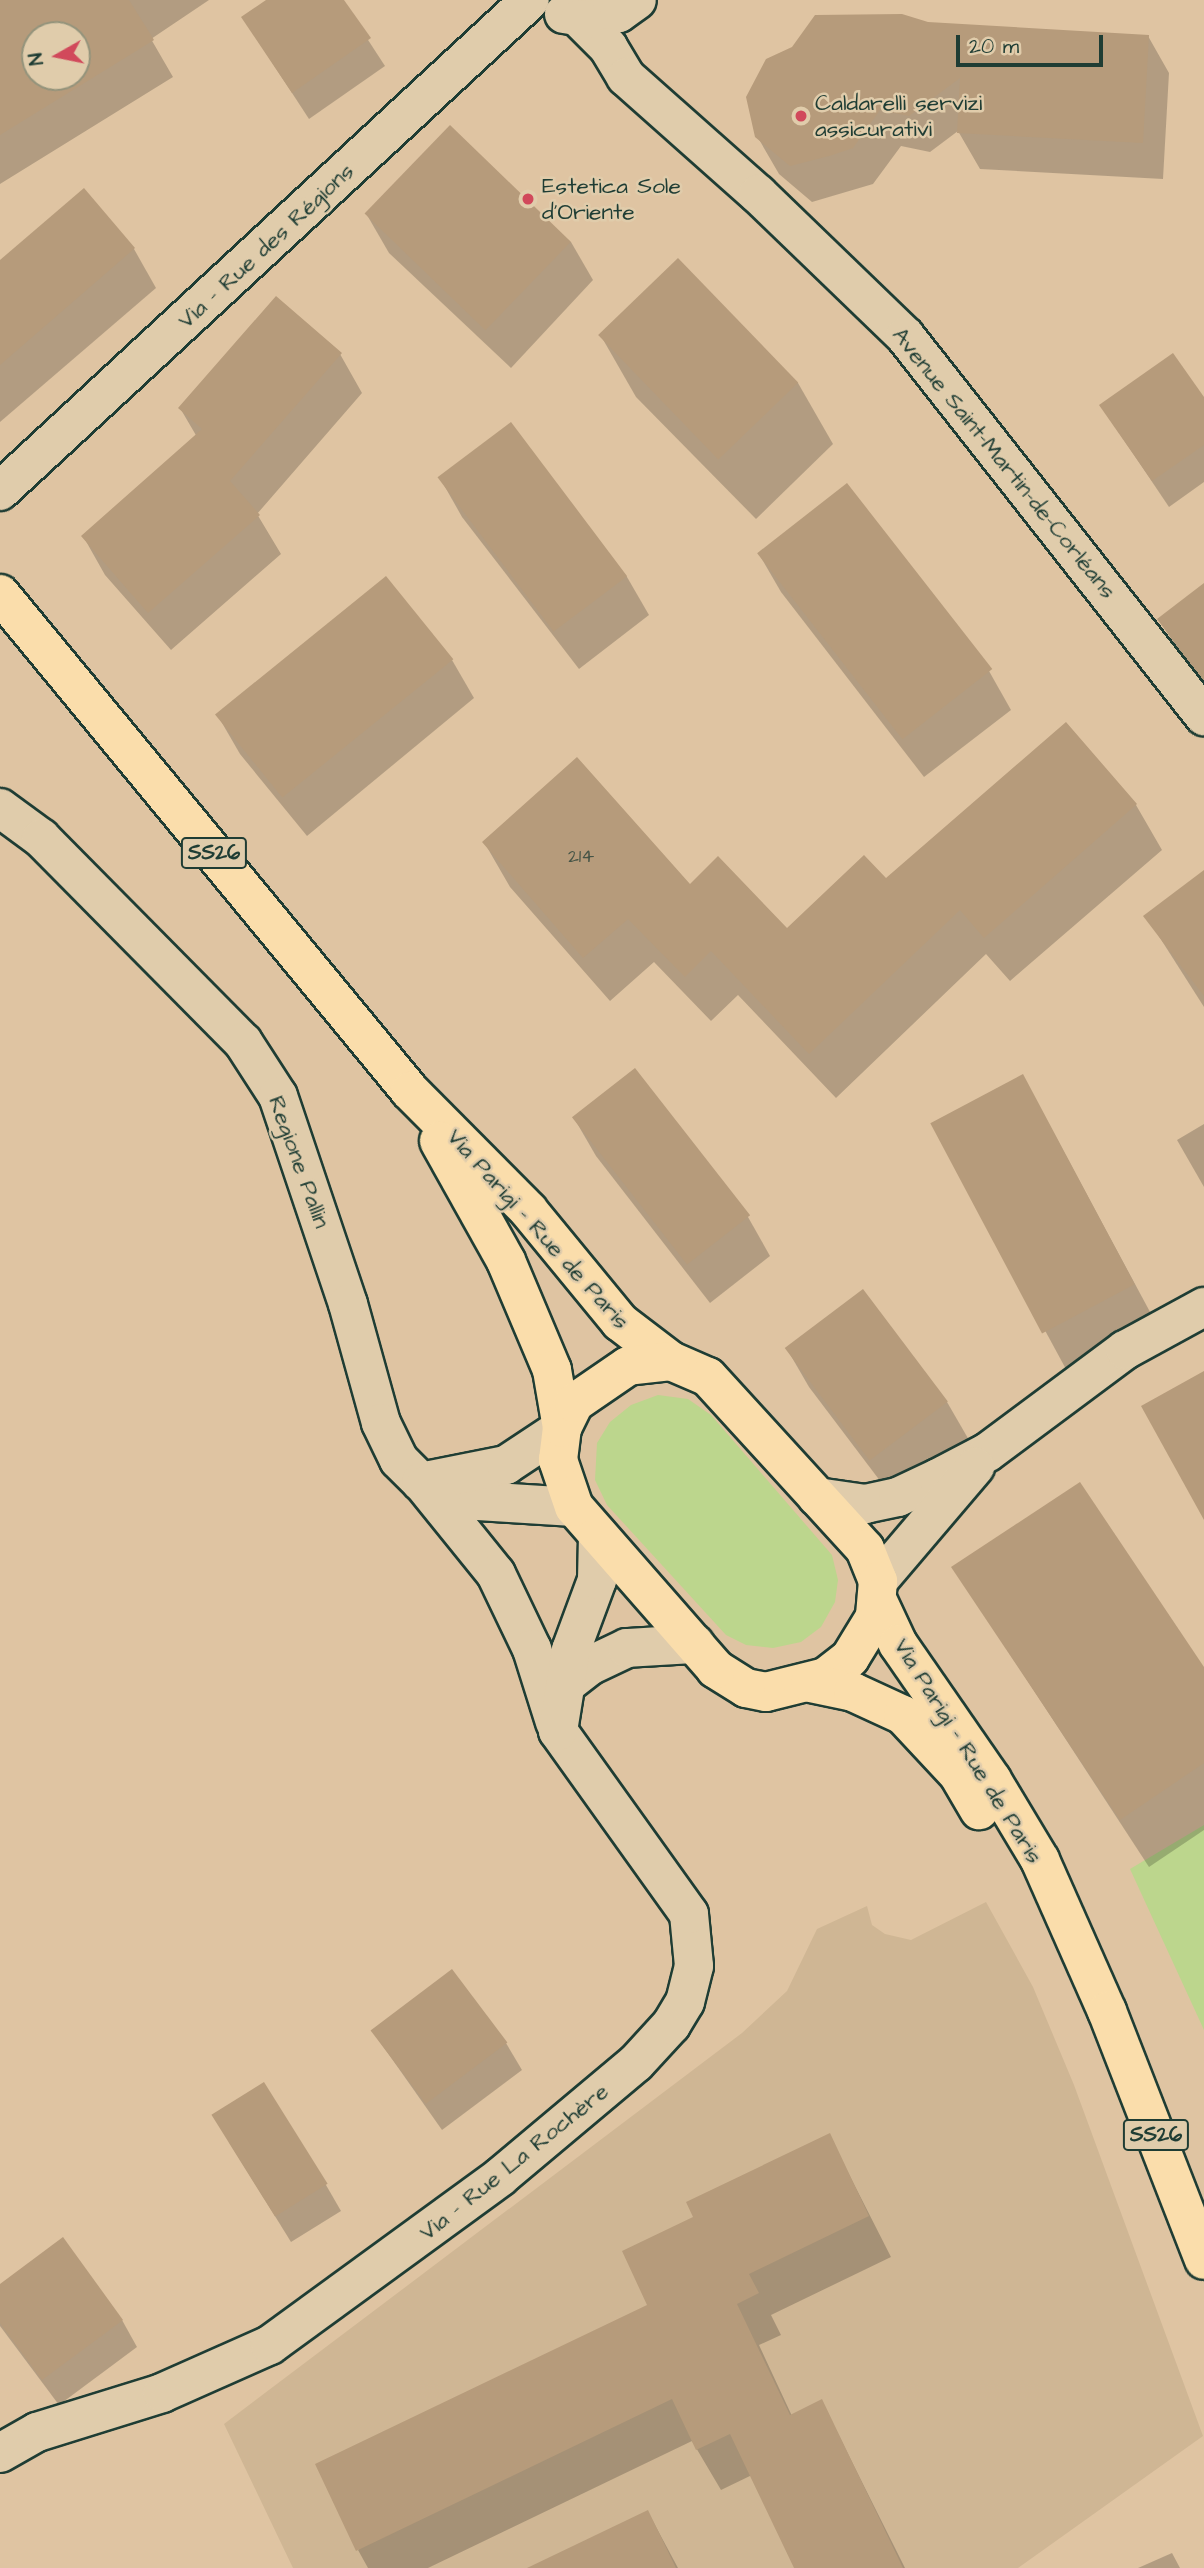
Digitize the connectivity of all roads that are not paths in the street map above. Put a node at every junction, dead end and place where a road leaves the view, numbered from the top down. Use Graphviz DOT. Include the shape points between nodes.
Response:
graph roads {
  1 [pos="530,0"];
  2 [pos="543,0"];
  3 [pos="637,0"];
  4 [pos="580,19"];
  5 [pos="0,491"];
  6 [pos="9,605"];
  7 [pos="1204,716"];
  8 [pos="0,808"];
  9 [pos="410,1091"];
  10 [pos="1204,1307"];
  11 [pos="671,1361"];
  12 [pos="562,1428"];
  13 [pos="988,1452"];
  14 [pos="421,1482"];
  15 [pos="817,1497"];
  16 [pos="586,1521"];
  17 [pos="878,1590"];
  18 [pos="695,1644"];
  19 [pos="810,1684"];
  20 [pos="565,1685"];
  21 [pos="558,1731"];
  22 [pos="1073,1943"];
  23 [pos="1204,2260"];
  24 [pos="0,2453"];
  1 -- 5 [label="street, Via - Rue des Régions"];
  2 -- 4 [label="street, Avenue Saint-Martin-de-Corléans"];
  3 -- 4 [label="street" via="618,13"];
  4 -- 7 [label="street, Avenue Saint-Martin-de-Corléans" via="608,47 626,77 758,194 905,336"];
  6 -- 9 [label="main road, Via Parigi - Rue de Paris / SS26"];
  8 -- 14 [label="street, Regione Pallin" via="41,838 243,1042 278,1096 348,1304 381,1423 399,1460"];
  9 -- 11 [label="main road, Via Parigi - Rue de Paris" via="528,1210 620,1322"];
  9 -- 12 [label="main road, Via Parigi - Rue de Paris" via="506,1261 552,1370"];
  10 -- 13 [label="street" via="1125,1350"];
  11 -- 12 [label="main road, Via Parigi - Rue de Paris" via="628,1366 597,1385 574,1403"];
  11 -- 15 [label="main road, Via Parigi - Rue de Paris" via="708,1377"];
  12 -- 14 [label="street" via="506,1465"];
  12 -- 16 [label="main road, Via Parigi - Rue de Paris" via="558,1460"];
  13 -- 15 [label="street" via="898,1497 865,1504"];
  13 -- 17 [label="street"];
  14 -- 16 [label="street, Regione Pallin" via="462,1500"];
  14 -- 21 [label="street, Via - Rue La Rochère" via="496,1574 532,1649"];
  15 -- 17 [label="main road, Via Parigi - Rue de Paris" via="865,1549"];
  16 -- 18 [label="main road, Via Parigi - Rue de Paris"];
  16 -- 20 [label="street" via="597,1580 571,1650"];
  17 -- 19 [label="main road, Via Parigi - Rue de Paris" via="875,1617 850,1658"];
  17 -- 22 [label="main road, Via Parigi - Rue de Paris" via="898,1644 992,1780 1040,1860"];
  18 -- 19 [label="main road, Via Parigi - Rue de Paris" via="716,1669 746,1688 766,1692"];
  18 -- 20 [label="street" via="627,1648 589,1666"];
  19 -- 22 [label="main road, Via Parigi - Rue de Paris" via="853,1692 903,1715 958,1774 1009,1858"];
  20 -- 21 [label="street"];
  21 -- 24 [label="street, Via - Rue La Rochère" via="689,1914 694,1966 685,2002 671,2025 636,2063 500,2177 270,2345 162,2393 37,2432"];
  22 -- 23 [label="main road, Via Parigi - Rue de Paris / SS26" via="1107,2011"];
}
